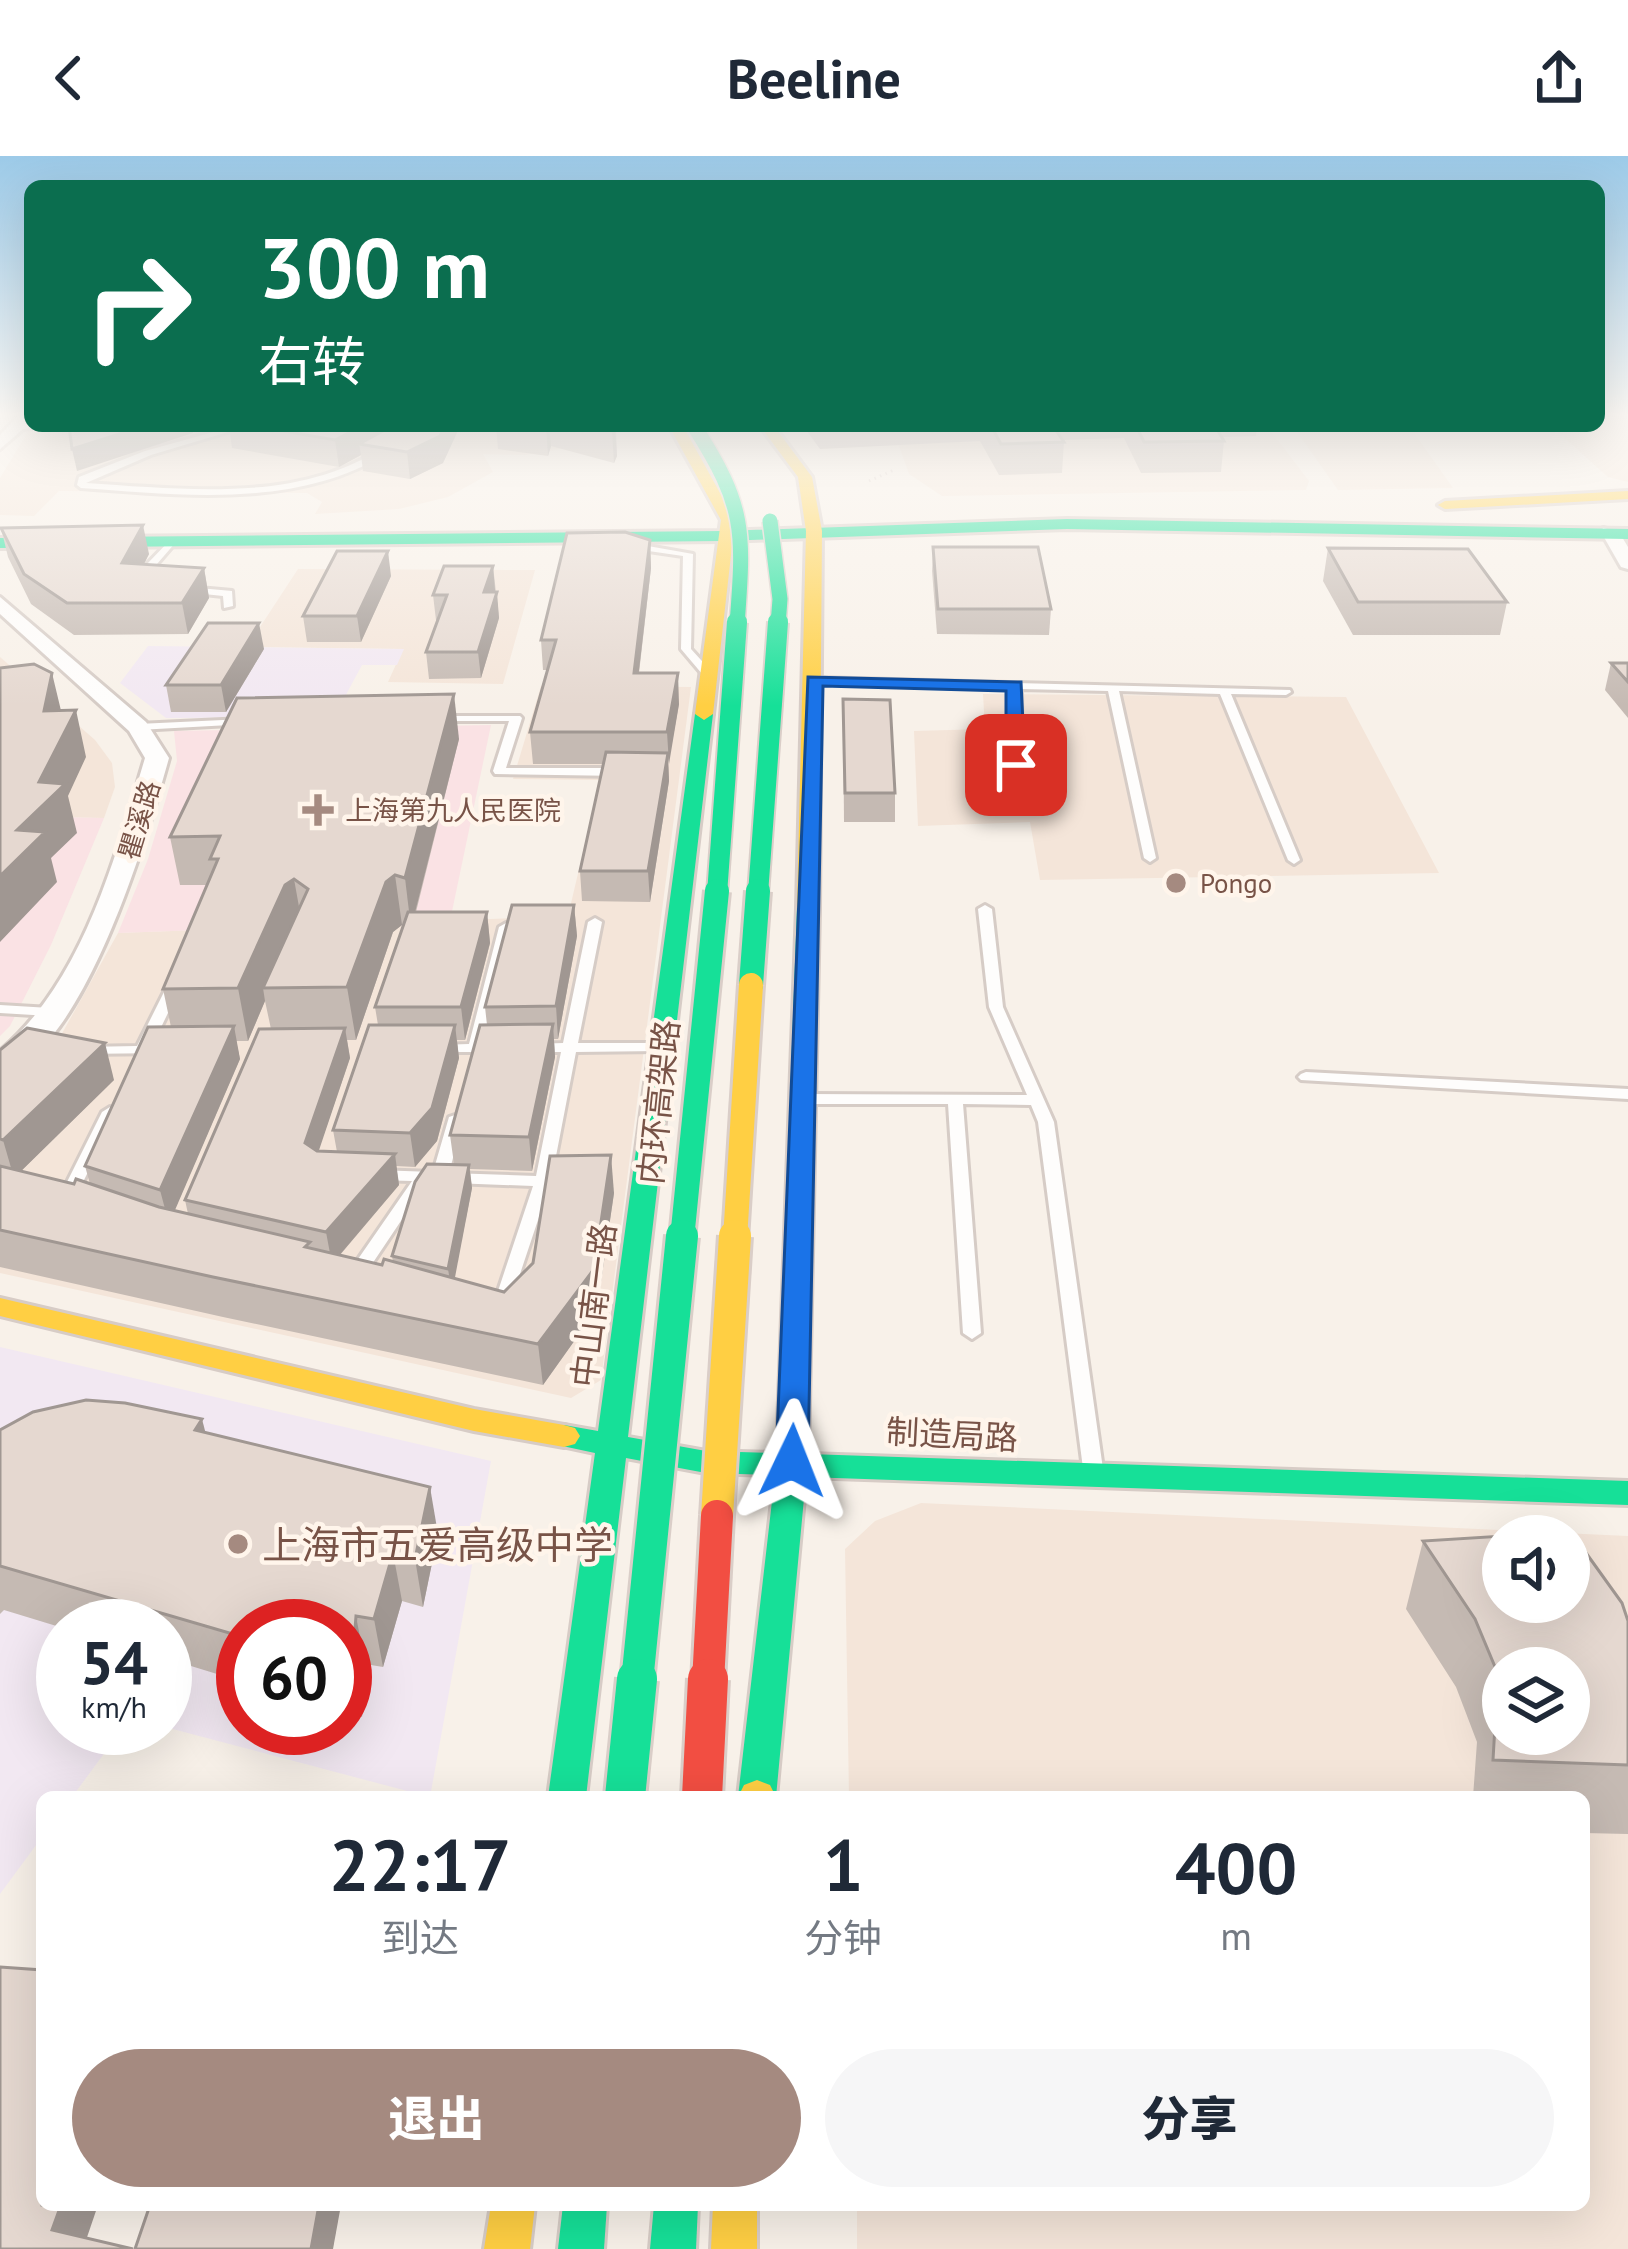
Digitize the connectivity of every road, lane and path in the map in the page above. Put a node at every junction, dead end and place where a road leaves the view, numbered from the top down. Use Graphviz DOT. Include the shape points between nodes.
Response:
graph roads {
  1 [pos="717,511"];
  2 [pos="740,511"];
  3 [pos="765,511"];
  4 [pos="810,511"];
  5 [pos="1028,511"];
  6 [pos="1201,511"];
  7 [pos="1342,511"];
  8 [pos="1317,512"];
  9 [pos="0,522"];
  10 [pos="812,524"];
  11 [pos="725,528"];
  12 [pos="541,538"];
  13 [pos="1623,539"];
  14 [pos="171,542"];
  15 [pos="0,543"];
  16 [pos="0,603"];
  17 [pos="228,606"];
  18 [pos="707,673"];
  19 [pos="814,681"];
  20 [pos="1015,686"];
  21 [pos="1113,688"];
  22 [pos="1224,690"];
  23 [pos="1286,692"];
  24 [pos="422,719"];
  25 [pos="256,722"];
  26 [pos="138,727"];
  27 [pos="629,772"];
  28 [pos="1016,804"];
  29 [pos="1150,858"];
  30 [pos="1294,860"];
  31 [pos="986,909"];
  32 [pos="595,922"];
  33 [pos="506,927"];
  34 [pos="184,967"];
  35 [pos="0,1009"];
  36 [pos="50,1012"];
  37 [pos="661,1047"];
  38 [pos="430,1048"];
  39 [pos="474,1048"];
  40 [pos="570,1048"];
  41 [pos="142,1050"];
  42 [pos="188,1050"];
  43 [pos="71,1051"];
  44 [pos="0,1066"];
  45 [pos="469,1070"];
  46 [pos="131,1072"];
  47 [pos="1306,1077"];
  48 [pos="463,1091"];
  49 [pos="120,1093"];
  50 [pos="1628,1094"];
  51 [pos="805,1099"];
  52 [pos="955,1100"];
  53 [pos="1037,1100"];
  54 [pos="363,1175"];
  55 [pos="432,1177"];
  56 [pos="542,1181"];
  57 [pos="583,1183"];
  58 [pos="44,1194"];
  59 [pos="66,1199"];
  60 [pos="88,1207"];
  61 [pos="330,1276"];
  62 [pos="352,1281"];
  63 [pos="373,1286"];
  64 [pos="0,1307"];
  65 [pos="478,1310"];
  66 [pos="972,1333"];
  67 [pos="613,1445"];
  68 [pos="792,1461"];
  69 [pos="1094,1477"];
  70 [pos="1628,1493"];
  71 [pos="568,1791"];
  72 [pos="626,1791"];
  73 [pos="702,1791"];
  74 [pos="758,1791"];
  75 [pos="512,2211"];
  76 [pos="584,2211"];
  77 [pos="676,2211"];
  78 [pos="708,2211"];
  79 [pos="735,2211"];
  80 [pos="507,2249"];
  81 [pos="581,2249"];
  82 [pos="674,2249"];
  83 [pos="706,2249"];
  84 [pos="734,2249"];
  1 -- 11 [label="main road"];
  2 -- 72 [label="main road, 内环高架路, bridge" via="715,914"];
  3 -- 73 [label="main road, bridge" via="780,599"];
  4 -- 10 [label="main road"];
  5 -- 10 [label="main road"];
  6 -- 8 [label="main road"];
  7 -- 8 [label="main road"];
  8 -- 13 [label="main road"];
  9 -- 11 [label="main road"];
  10 -- 11 [label="main road"];
  10 -- 13 [label="main road"];
  10 -- 19 [label="main road"];
  11 -- 12 [label="main road"];
  11 -- 18 [label="main road, 中山南一路"];
  12 -- 14 [label="main road"];
  12 -- 18 [label="lane" via="688,554 686,650"];
  14 -- 15 [label="main road"];
  14 -- 17 [label="lane" via="152,564 158,580 228,593"];
  16 -- 26 [label="street"];
  18 -- 37 [label="main road, 中山南一路" via="684,773"];
  19 -- 20 [label="lane"];
  19 -- 51 [label="main road"];
  20 -- 21 [label="lane"];
  20 -- 28 [label="lane"];
  21 -- 22 [label="lane"];
  21 -- 29 [label="lane"];
  22 -- 23 [label="lane"];
  22 -- 30 [label="lane"];
  24 -- 27 [label="lane" via="516,718 499,771"];
  25 -- 26 [label="lane"];
  26 -- 36 [label="street, 瞿溪路" via="158,758 119,886"];
  31 -- 53 [label="lane" via="996,1007"];
  32 -- 40 [label="lane"];
  33 -- 39 [label="lane"];
  34 -- 41 [label="lane"];
  35 -- 36 [label="lane"];
  36 -- 44 [label="street, 瞿溪路" via="35,1051"];
  37 -- 40 [label="lane"];
  37 -- 67 [label="main road, 中山南一路" via="634,1184"];
  38 -- 39 [label="lane"];
  39 -- 40 [label="lane"];
  39 -- 45 [label="lane"];
  40 -- 56 [label="lane"];
  41 -- 42 [label="lane"];
  41 -- 43 [label="lane"];
  41 -- 46 [label="lane"];
  47 -- 50 [label="lane"];
  48 -- 55 [label="lane"];
  49 -- 59 [label="lane"];
  51 -- 52 [label="lane"];
  51 -- 68 [label="main road"];
  52 -- 53 [label="lane"];
  52 -- 66 [label="lane"];
  53 -- 69 [label="lane"];
  54 -- 55 [label="lane"];
  55 -- 56 [label="lane"];
  55 -- 62 [label="lane"];
  56 -- 57 [label="lane"];
  56 -- 65 [label="lane" via="499,1315"];
  58 -- 59 [label="lane"];
  59 -- 60 [label="lane"];
  61 -- 62 [label="lane"];
  62 -- 63 [label="lane"];
  64 -- 67 [label="main road, 制造局路" via="474,1420"];
  67 -- 68 [label="main road, 制造局路" via="706,1462"];
  67 -- 71 [label="main road, 中山南一路"];
  68 -- 69 [label="main road, 制造局路"];
  68 -- 74 [label="main road"];
  69 -- 70 [label="main road, 制造局路"];
  75 -- 80 [label="main road"];
  76 -- 81 [label="main road"];
  77 -- 82 [label="main road"];
  78 -- 83 [label="main road"];
  79 -- 84 [label="main road"];
}
